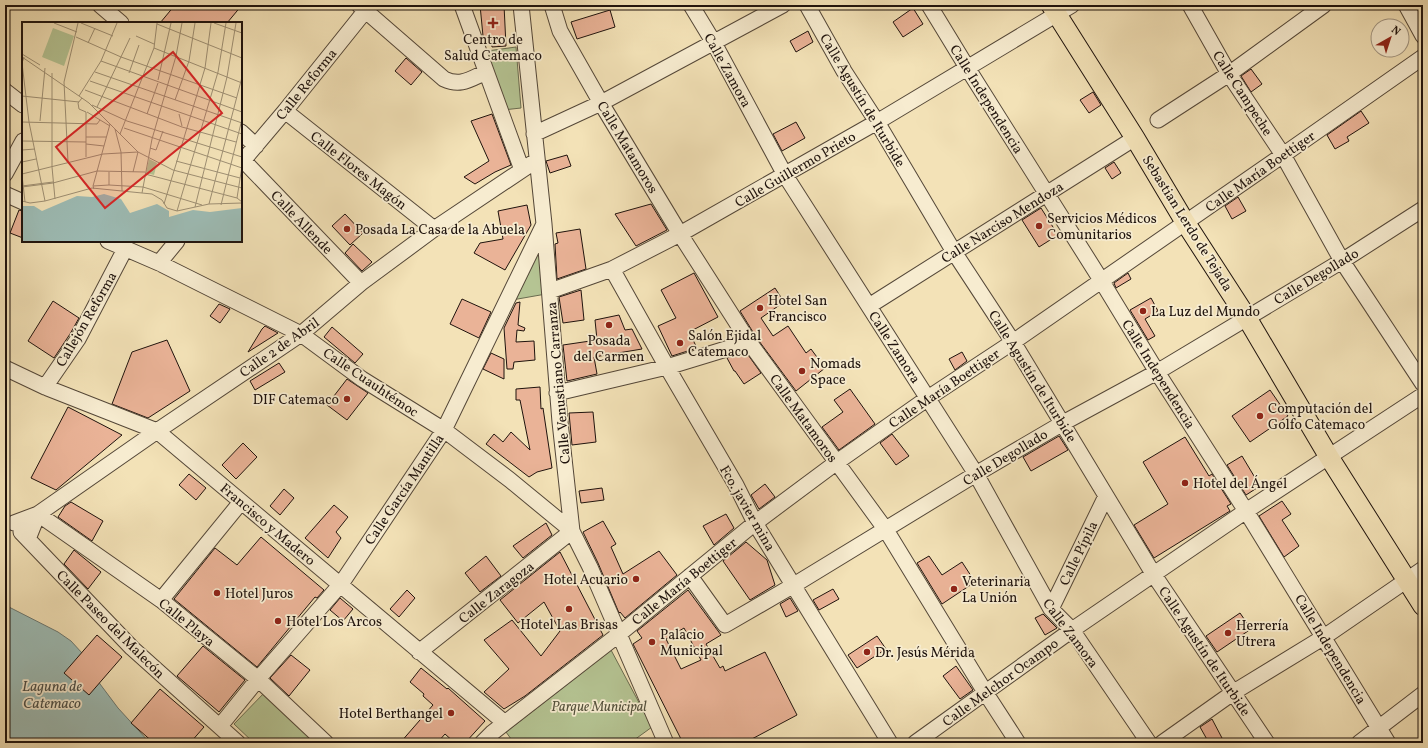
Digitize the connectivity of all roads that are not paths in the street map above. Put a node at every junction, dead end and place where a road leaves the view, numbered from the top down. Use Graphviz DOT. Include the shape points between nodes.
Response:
graph roads {
  1 [pos="462,5"];
  2 [pos="521,5"];
  3 [pos="541,5"];
  4 [pos="552,5"];
  5 [pos="691,5"];
  6 [pos="783,5"];
  7 [pos="807,5"];
  8 [pos="929,5"];
  9 [pos="1190,5"];
  10 [pos="1324,5"];
  11 [pos="1406,5"];
  12 [pos="365,7"];
  13 [pos="1060,8"];
  14 [pos="106,11"];
  15 [pos="120,22"];
  16 [pos="560,31"];
  17 [pos="1423,36"];
  18 [pos="714,43"];
  19 [pos="1423,57"];
  20 [pos="968,69"];
  21 [pos="486,72"];
  22 [pos="1229,74"];
  23 [pos="5,91"];
  24 [pos="601,103"];
  25 [pos="22,104"];
  26 [pos="285,111"];
  27 [pos="1158,120"];
  28 [pos="877,122"];
  29 [pos="242,133"];
  30 [pos="534,134"];
  31 [pos="1135,138"];
  32 [pos="22,143"];
  33 [pos="256,146"];
  34 [pos="1283,155"];
  35 [pos="537,160"];
  36 [pos="242,162"];
  37 [pos="522,170"];
  38 [pos="5,174"];
  39 [pos="785,175"];
  40 [pos="1046,193"];
  41 [pos="5,194"];
  42 [pos="22,202"];
  43 [pos="1423,209"];
  44 [pos="1186,222"];
  45 [pos="544,224"];
  46 [pos="434,228"];
  47 [pos="680,234"];
  48 [pos="110,242"];
  49 [pos="176,242"];
  50 [pos="125,249"];
  51 [pos="954,252"];
  52 [pos="1342,261"];
  53 [pos="159,263"];
  54 [pos="612,269"];
  55 [pos="1101,280"];
  56 [pos="361,283"];
  57 [pos="550,291"];
  58 [pos="869,306"];
  59 [pos="1247,318"];
  60 [pos="301,334"];
  61 [pos="748,342"];
  62 [pos="1013,342"];
  63 [pos="666,367"];
  64 [pos="5,368"];
  65 [pos="1157,372"];
  66 [pos="1423,384"];
  67 [pos="46,387"];
  68 [pos="557,393"];
  69 [pos="1423,395"];
  70 [pos="928,398"];
  71 [pos="1063,423"];
  72 [pos="157,430"];
  73 [pos="444,430"];
  74 [pos="1328,457"];
  75 [pos="837,462"];
  76 [pos="976,474"];
  77 [pos="1106,496"];
  78 [pos="241,502"];
  79 [pos="1246,511"];
  80 [pos="38,514"];
  81 [pos="10,522"];
  82 [pos="755,523"];
  83 [pos="886,530"];
  84 [pos="572,531"];
  85 [pos="28,539"];
  86 [pos="1423,569"];
  87 [pos="1154,575"];
  88 [pos="690,576"];
  89 [pos="1407,580"];
  90 [pos="341,584"];
  91 [pos="794,585"];
  92 [pos="161,600"];
  93 [pos="1423,606"];
  94 [pos="1051,609"];
  95 [pos="1072,630"];
  96 [pos="618,635"];
  97 [pos="1324,637"];
  98 [pos="419,652"];
  99 [pos="258,679"];
  100 [pos="985,692"];
  101 [pos="1234,692"];
  102 [pos="1423,694"];
  103 [pos="505,723"];
  104 [pos="220,726"];
  105 [pos="1379,728"];
  106 [pos="491,740"];
  107 [pos="238,743"];
  108 [pos="326,743"];
  109 [pos="666,743"];
  110 [pos="890,743"];
  111 [pos="915,743"];
  112 [pos="1018,743"];
  113 [pos="1149,743"];
  114 [pos="1162,743"];
  115 [pos="1267,743"];
  116 [pos="1359,743"];
  117 [pos="1388,743"];
  1 -- 21 [label="street"];
  2 -- 30 [label="street, Calle Venustiano Carranza"];
  3 -- 16 [label="street"];
  4 -- 16 [label="street, Calle Matamoros"];
  5 -- 18 [label="street, Calle Zamora"];
  6 -- 18 [label="street"];
  7 -- 28 [label="street, Calle Agustín de Iturbide" via="844,71"];
  8 -- 20 [label="street, Calle Independencia"];
  9 -- 22 [label="street, Calle Campeche"];
  10 -- 22 [label="street"];
  11 -- 17 [label="street"];
  12 -- 21 [label="street" via="444,79 458,84"];
  12 -- 26 [label="street, Calle Reforma"];
  13 -- 20 [label="street, Calle Guillermo Prieto"];
  13 -- 31 [label="main road, Sebastian Lerdo de Tejada"];
  14 -- 15 [label="street"];
  16 -- 24 [label="street, Calle Matamoros"];
  18 -- 24 [label="street"];
  18 -- 39 [label="street, Calle Zamora"];
  19 -- 34 [label="street, Calle María Boettiger"];
  20 -- 28 [label="street, Calle Guillermo Prieto"];
  20 -- 40 [label="street, Calle Independencia"];
  21 -- 37 [label="street"];
  22 -- 27 [label="street"];
  22 -- 34 [label="street, Calle Campeche"];
  23 -- 25 [label="street"];
  24 -- 30 [label="street"];
  24 -- 47 [label="street, Calle Matamoros"];
  26 -- 33 [label="street, Calle Reforma"];
  26 -- 46 [label="street, Calle Flores Magón"];
  28 -- 39 [label="street, Calle Guillermo Prieto"];
  28 -- 51 [label="street, Calle Agustín de Iturbide"];
  29 -- 33 [label="street"];
  30 -- 35 [label="street, Calle Venustiano Carranza"];
  31 -- 40 [label="street, Calle Narciso Mendoza"];
  31 -- 44 [label="main road, Sebastian Lerdo de Tejada"];
  32 -- 38 [label="street"];
  33 -- 36 [label="street, Calle Reforma"];
  34 -- 44 [label="street, Calle María Boettiger"];
  34 -- 52 [label="street, Calle Campeche"];
  35 -- 37 [label="street, Calle 2 de Abril"];
  35 -- 45 [label="street, Calle Venustiano Carranza"];
  36 -- 56 [label="street, Calle Allende"];
  37 -- 46 [label="street, Calle 2 de Abril"];
  39 -- 47 [label="street, Calle Guillermo Prieto"];
  39 -- 58 [label="street, Calle Zamora"];
  40 -- 51 [label="street, Calle Narciso Mendoza"];
  40 -- 55 [label="street, Calle Independencia"];
  41 -- 42 [label="street"];
  43 -- 52 [label="street, Calle Degollado"];
  44 -- 55 [label="street, Calle María Boettiger"];
  44 -- 59 [label="main road, Sebastian Lerdo de Tejada"];
  45 -- 57 [label="street, Calle Venustiano Carranza"];
  45 -- 73 [label="street, Calle García Mantilla"];
  46 -- 56 [label="street, Calle 2 de Abril"];
  47 -- 54 [label="street, Calle Guillermo Prieto"];
  47 -- 61 [label="street, Calle Matamoros"];
  48 -- 50 [label="street, Calle Cuauhtémoc"];
  49 -- 53 [label="street"];
  50 -- 53 [label="street, Calle Cuauhtémoc"];
  50 -- 67 [label="street, Callejón Reforma" via="78,339"];
  51 -- 58 [label="street, Calle Narciso Mendoza"];
  51 -- 62 [label="street, Calle Agustín de Iturbide"];
  52 -- 59 [label="street, Calle Degollado"];
  52 -- 66 [label="street, Calle Campeche"];
  53 -- 60 [label="street, Calle Cuauhtémoc"];
  54 -- 57 [label="street, Calle Guillermo Prieto"];
  54 -- 63 [label="street, Fco. javier mina"];
  55 -- 62 [label="street, Calle María Boettiger"];
  55 -- 65 [label="street, Calle Independencia"];
  56 -- 60 [label="street, Calle 2 de Abril"];
  57 -- 68 [label="street, Calle Venustiano Carranza"];
  58 -- 70 [label="street, Calle Zamora"];
  59 -- 65 [label="street, Calle Degollado"];
  59 -- 74 [label="main road, Sebastian Lerdo de Tejada"];
  60 -- 72 [label="street, Calle 2 de Abril"];
  60 -- 73 [label="street, Calle Cuauhtémoc" via="362,379"];
  61 -- 63 [label="street"];
  61 -- 75 [label="street, Calle Matamoros"];
  62 -- 70 [label="street, Calle María Boettiger"];
  62 -- 71 [label="street, Calle Agustín de Iturbide"];
  63 -- 68 [label="street"];
  63 -- 82 [label="street, Fco. javier mina" via="736,485"];
  64 -- 67 [label="street, Francisco y Madero"];
  65 -- 71 [label="street, Calle Degollado"];
  65 -- 79 [label="street, Calle Independencia"];
  67 -- 72 [label="street, Francisco y Madero"];
  68 -- 84 [label="street, Calle Venustiano Carranza"];
  69 -- 74 [label="street, Calle Melchor Ocampo"];
  70 -- 75 [label="street, Calle María Boettiger"];
  70 -- 76 [label="street, Calle Zamora"];
  71 -- 76 [label="street, Calle Degollado"];
  71 -- 77 [label="street, Calle Agustín de Iturbide"];
  72 -- 78 [label="street, Francisco y Madero"];
  72 -- 80 [label="street, Calle 2 de Abril"];
  73 -- 84 [label="street, Calle Cuauhtémoc"];
  73 -- 90 [label="street, Calle García Mantilla"];
  74 -- 79 [label="street, Calle Melchor Ocampo"];
  74 -- 89 [label="main road, Sebastian Lerdo de Tejada"];
  75 -- 82 [label="street, Calle María Boettiger"];
  75 -- 83 [label="street, Calle Matamoros"];
  76 -- 83 [label="street, Calle Degollado"];
  76 -- 94 [label="street, Calle Zamora"];
  77 -- 87 [label="street, Calle Agustín de Iturbide"];
  77 -- 94 [label="street, Calle Pípila"];
  78 -- 90 [label="street, Francisco y Madero"];
  78 -- 92 [label="street"];
  79 -- 87 [label="street, Calle Melchor Ocampo"];
  79 -- 97 [label="street, Calle Independencia"];
  80 -- 81 [label="street, Calle 2 de Abril"];
  80 -- 85 [label="street"];
  80 -- 92 [label="street, Calle Playa"];
  81 -- 85 [label="street, Calle Paseo del Malecón"];
  82 -- 88 [label="street, Calle María Boettiger"];
  82 -- 91 [label="street, Fco. javier mina"];
  83 -- 91 [label="street, Calle Degollado"];
  83 -- 100 [label="street, Calle Matamoros"];
  84 -- 96 [label="street, Calle Venustiano Carranza"];
  84 -- 98 [label="street, Calle Zaragoza"];
  85 -- 104 [label="street, Calle Paseo del Malecón" via="132,648"];
  86 -- 89 [label="street"];
  87 -- 95 [label="street, Calle Melchor Ocampo"];
  87 -- 101 [label="street, Calle Agustín de Iturbide"];
  88 -- 91 [label="street, Calle Degollado" via="725,625"];
  88 -- 96 [label="street, Calle María Boettiger"];
  89 -- 93 [label="main road, Sebastian Lerdo de Tejada"];
  89 -- 97 [label="street"];
  90 -- 98 [label="street, Francisco y Madero"];
  90 -- 99 [label="street, Calle García Mantilla"];
  91 -- 110 [label="street, Fco. javier mina"];
  92 -- 99 [label="street, Calle Playa"];
  94 -- 95 [label="street, Calle Zamora"];
  95 -- 100 [label="street, Calle Melchor Ocampo"];
  95 -- 113 [label="street, Calle Zamora"];
  96 -- 103 [label="street, Calle María Boettiger"];
  96 -- 109 [label="street, Calle Venustiano Carranza"];
  97 -- 101 [label="street"];
  97 -- 105 [label="street, Calle Independencia"];
  98 -- 103 [label="street, Francisco y Madero"];
  99 -- 104 [label="street, Calle García Mantilla"];
  99 -- 108 [label="street, Calle Playa"];
  100 -- 111 [label="street, Calle Melchor Ocampo"];
  100 -- 112 [label="street, Calle Matamoros"];
  101 -- 114 [label="street"];
  101 -- 115 [label="street, Calle Agustín de Iturbide"];
  102 -- 105 [label="street"];
  103 -- 106 [label="street, Calle María Boettiger"];
  104 -- 107 [label="street, Calle Paseo del Malecón"];
  105 -- 116 [label="street"];
  105 -- 117 [label="street, Calle Independencia"];
}
